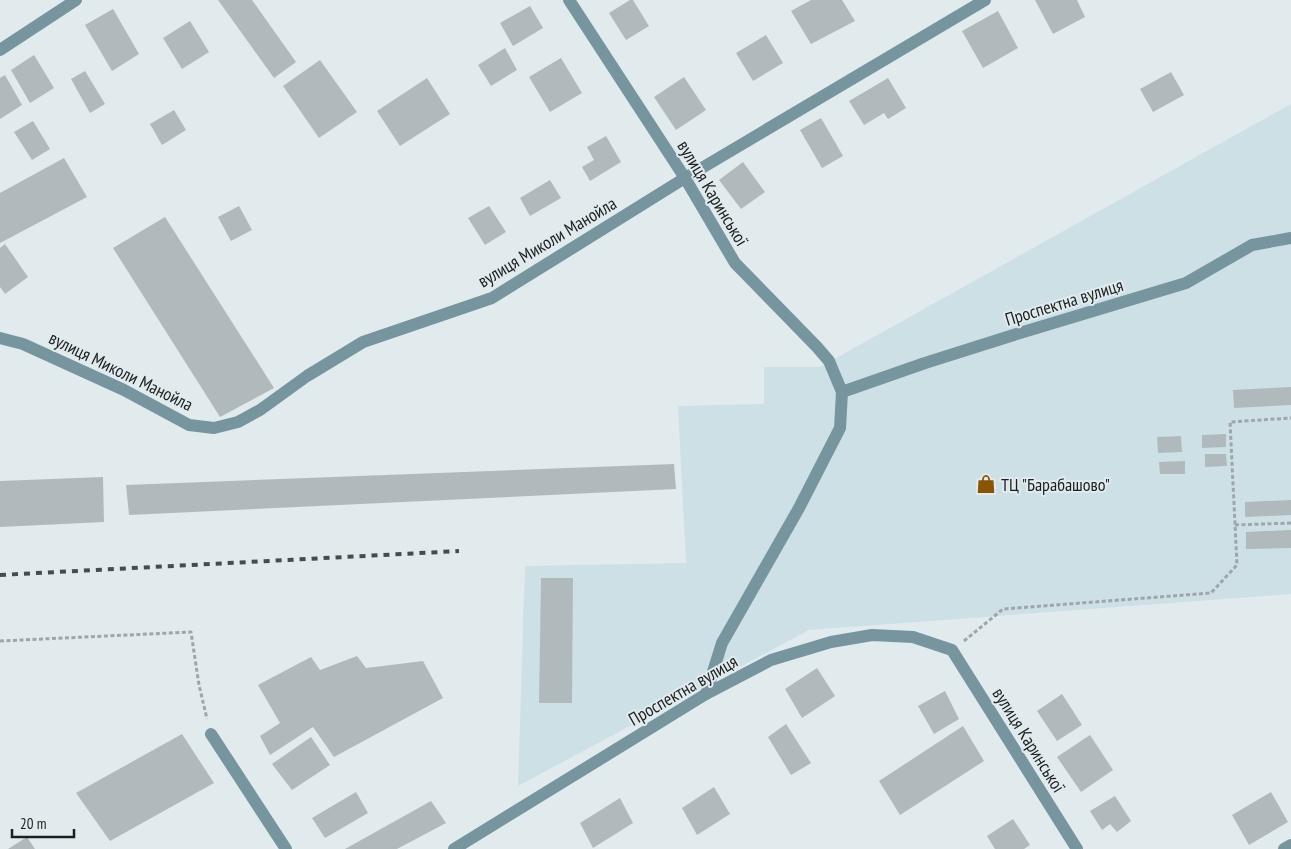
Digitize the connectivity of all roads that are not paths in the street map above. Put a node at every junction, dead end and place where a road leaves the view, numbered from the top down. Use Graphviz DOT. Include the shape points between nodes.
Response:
graph roads {
  1 [pos="76,0"];
  2 [pos="569,0"];
  3 [pos="985,0"];
  4 [pos="0,50"];
  5 [pos="685,178"];
  6 [pos="1291,238"];
  7 [pos="0,338"];
  8 [pos="842,392"];
  9 [pos="952,650"];
  10 [pos="706,694"];
  11 [pos="211,734"];
  12 [pos="1291,845"];
  13 [pos="286,849"];
  14 [pos="454,849"];
  15 [pos="1077,849"];
  16 [pos="1284,849"];
  1 -- 4 [label="street"];
  2 -- 5 [label="street, вулиця Каринської"];
  3 -- 5 [label="street, вулиця Миколи Манойла"];
  5 -- 7 [label="street, вулиця Миколи Манойла" via="492,298 363,342 260,410 238,422 214,428 189,425 48,355"];
  5 -- 8 [label="street, вулиця Каринської" via="735,263 817,347 828,361"];
  6 -- 8 [label="street, Проспектна вулиця" via="1252,245 1186,283 925,363"];
  8 -- 10 [label="street" via="840,428 799,508 722,643"];
  9 -- 10 [label="street, Проспектна вулиця" via="913,637 872,635 832,642 771,660"];
  9 -- 15 [label="street, вулиця Каринської"];
  10 -- 14 [label="street, Проспектна вулиця"];
  11 -- 13 [label="street"];
  12 -- 16 [label="street"];
}
